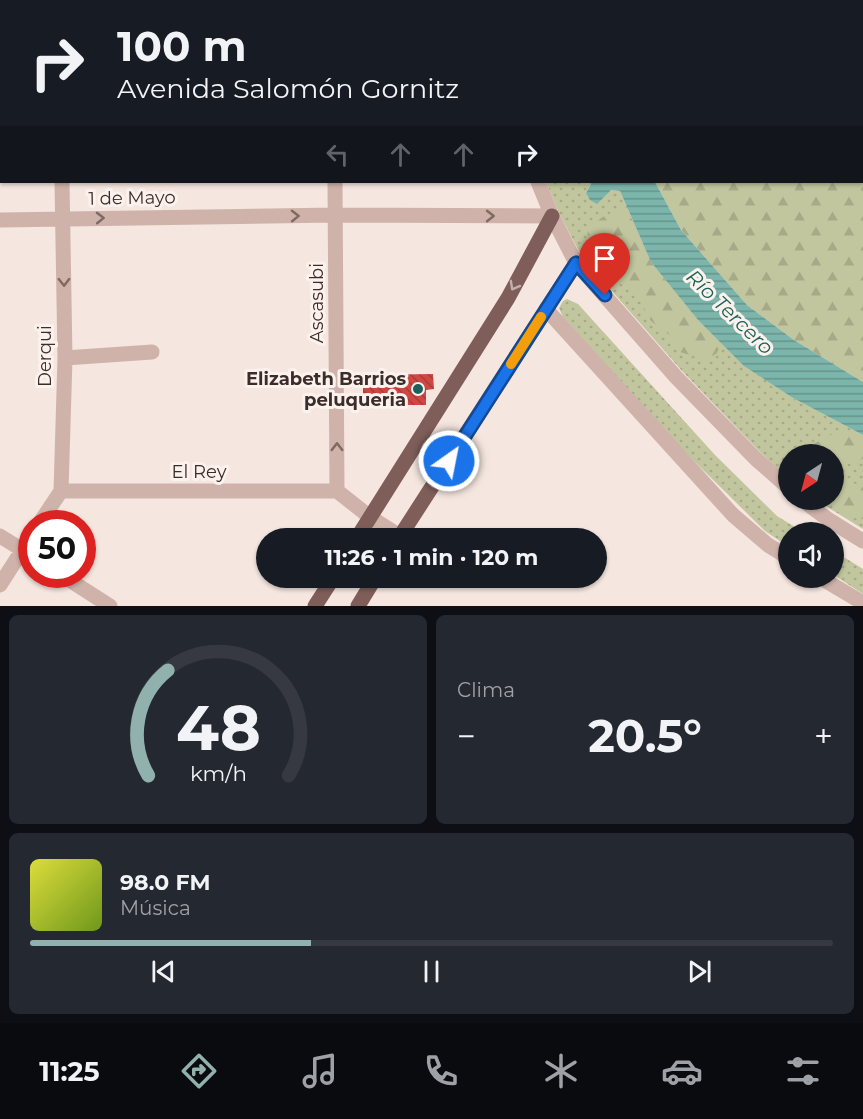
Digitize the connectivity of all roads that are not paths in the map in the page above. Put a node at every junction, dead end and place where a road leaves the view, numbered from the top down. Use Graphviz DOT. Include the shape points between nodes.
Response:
graph roads {
  1 [pos="62,183"];
  2 [pos="335,183"];
  3 [pos="538,183"];
  4 [pos="336,215"];
  5 [pos="552,216"];
  6 [pos="63,218"];
  7 [pos="0,220"];
  8 [pos="576,263"];
  9 [pos="546,309"];
  10 [pos="152,352"];
  11 [pos="65,358"];
  12 [pos="778,478"];
  13 [pos="61,491"];
  14 [pos="337,491"];
  15 [pos="48,510"];
  16 [pos="816,510"];
  17 [pos="370,517"];
  18 [pos="363,528"];
  19 [pos="386,528"];
  20 [pos="406,528"];
  21 [pos="0,537"];
  22 [pos="863,540"];
  23 [pos="18,548"];
  24 [pos="778,551"];
  25 [pos="18,563"];
  26 [pos="0,585"];
  27 [pos="82,588"];
  28 [pos="327,588"];
  29 [pos="370,588"];
  30 [pos="838,588"];
  31 [pos="863,603"];
  32 [pos="363,604"];
  33 [pos="110,606"];
  34 [pos="315,606"];
  1 -- 6 [label="street, Derqui"];
  2 -- 4 [label="street, Ascasubi"];
  3 -- 5 [label="street"];
  4 -- 5 [label="street, 1 de Mayo, one-way"];
  6 -- 4 [label="street, 1 de Mayo, one-way"];
  14 -- 4 [label="street, Ascasubi, one-way"];
  5 -- 8 [label="street"];
  5 -- 17 [label="main road, one-way" via="508,298"];
  6 -- 7 [label="street, 1 de Mayo"];
  6 -- 11 [label="street, Derqui, one-way"];
  8 -- 9 [label="main road"];
  8 -- 12 [label="street" via="676,377"];
  9 -- 20 [label="main road"];
  9 -- 24 [label="street" via="733,515"];
  10 -- 11 [label="street"];
  11 -- 13 [label="street, Derqui"];
  13 -- 14 [label="street, El Rey"];
  13 -- 15 [label="street"];
  14 -- 17 [label="street"];
  16 -- 22 [label="street"];
  17 -- 18 [label="main road"];
  17 -- 19 [label="street"];
  21 -- 23 [label="street"];
  25 -- 26 [label="street"];
  27 -- 33 [label="street"];
  28 -- 34 [label="main road"];
  29 -- 32 [label="main road"];
  30 -- 31 [label="street"];
}
